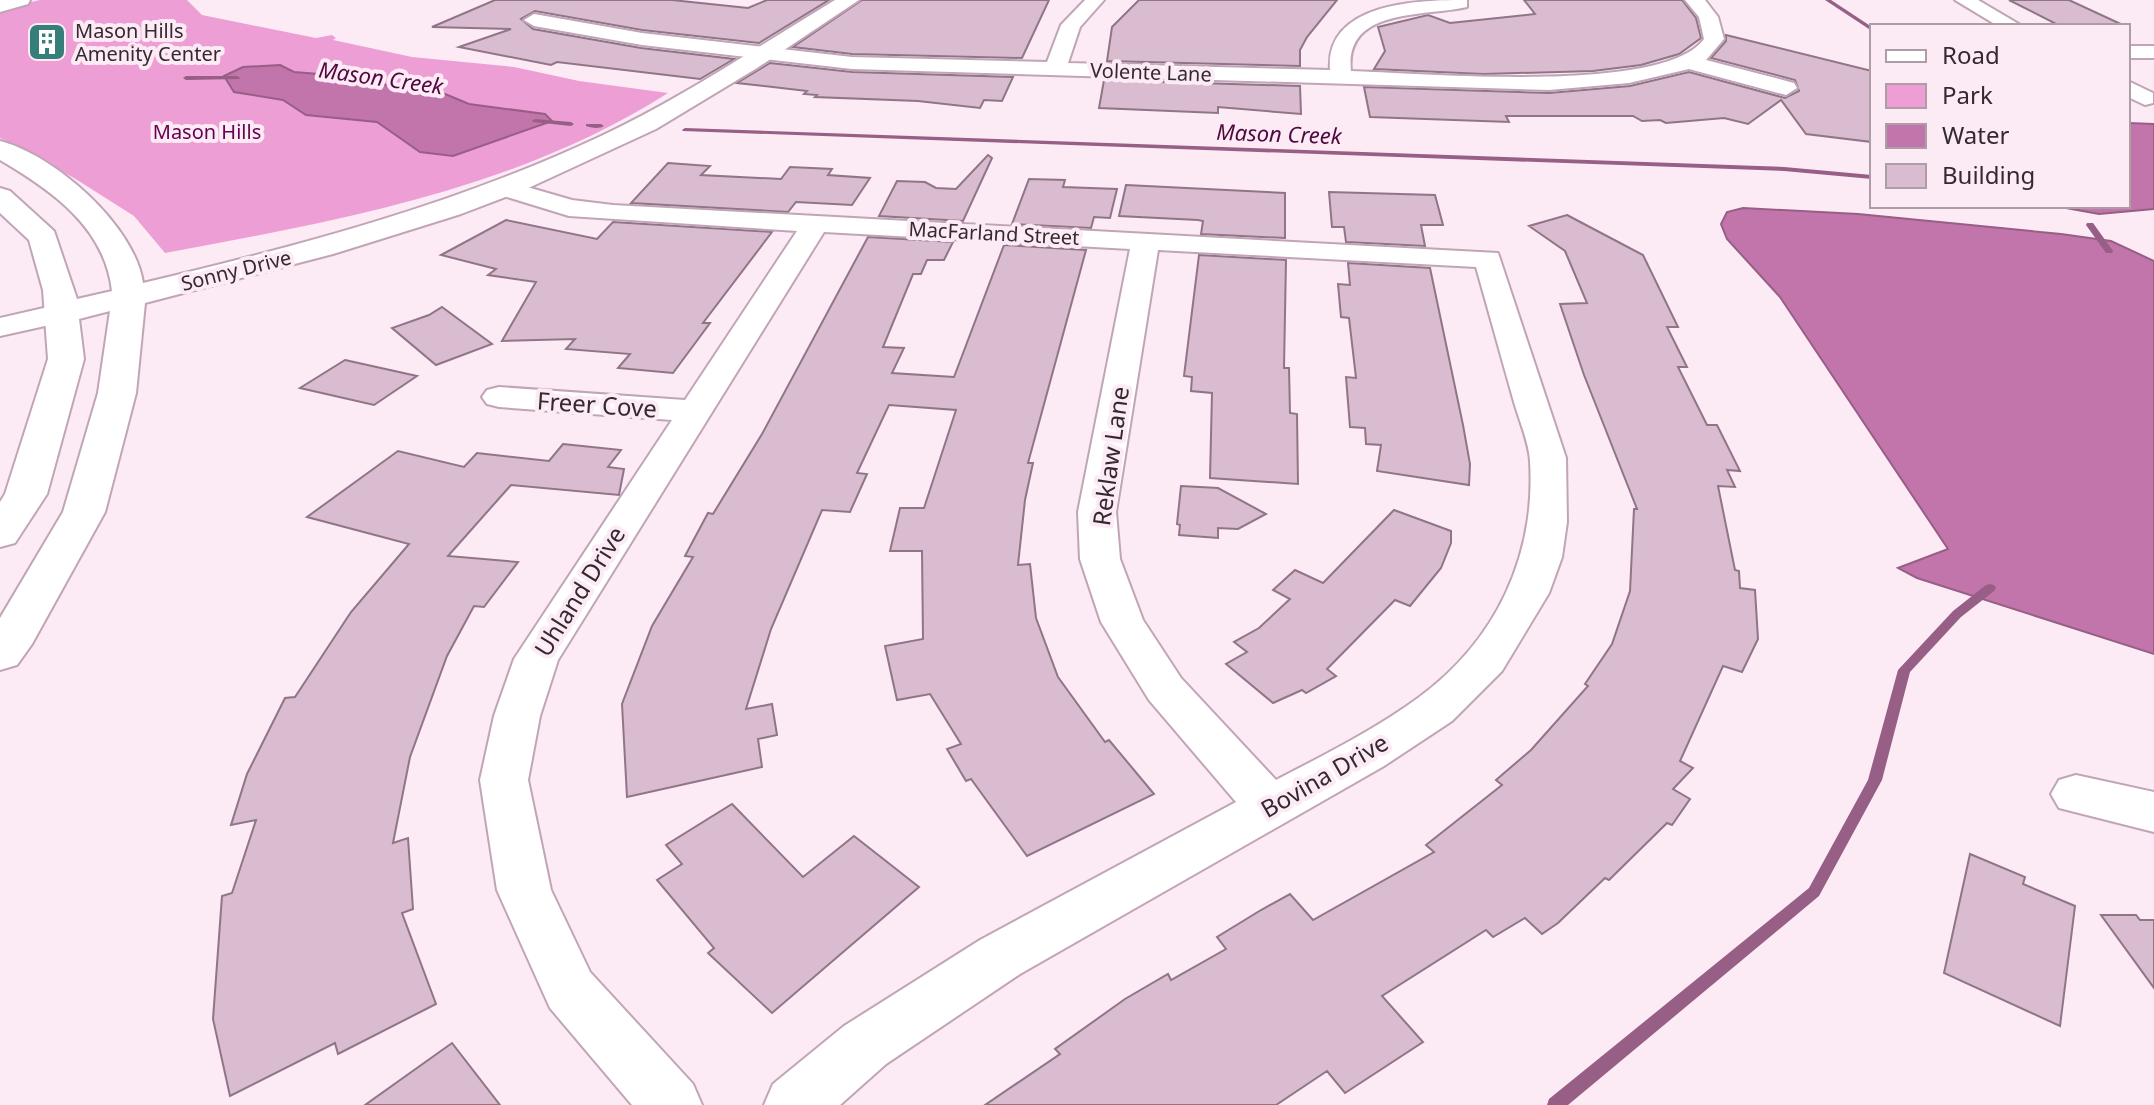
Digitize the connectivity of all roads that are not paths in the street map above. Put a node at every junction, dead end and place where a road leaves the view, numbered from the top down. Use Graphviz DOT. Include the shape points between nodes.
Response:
graph roads {
  1 [pos="21,0"];
  2 [pos="849,0"];
  3 [pos="1095,0"];
  4 [pos="1694,0"];
  5 [pos="1964,0"];
  6 [pos="1460,3"];
  7 [pos="567,5"];
  8 [pos="0,6"];
  9 [pos="2008,24"];
  10 [pos="2130,52"];
  11 [pos="2154,52"];
  12 [pos="763,53"];
  13 [pos="1684,61"];
  14 [pos="1055,70"];
  15 [pos="1341,78"];
  16 [pos="1786,88"];
  17 [pos="0,149"];
  18 [pos="503,188"];
  19 [pos="0,197"];
  20 [pos="815,224"];
  21 [pos="1145,241"];
  22 [pos="1488,259"];
  23 [pos="128,285"];
  24 [pos="60,302"];
  25 [pos="0,303"];
  26 [pos="0,327"];
  27 [pos="499,397"];
  28 [pos="695,411"];
  29 [pos="0,534"];
  30 [pos="0,653"];
  31 [pos="2076,794"];
  32 [pos="1270,807"];
  33 [pos="2154,812"];
  34 [pos="671,1105"];
  35 [pos="795,1105"];
  1 -- 8 [label="street"];
  2 -- 12 [label="main road, Sonny Drive"];
  3 -- 14 [label="street" via="1071,25"];
  4 -- 13 [label="street, Volente Lane" via="1712,22 1714,39 1701,55"];
  5 -- 9 [label="street"];
  6 -- 15 [label="street" via="1390,14 1354,28 1340,54"];
  7 -- 12 [label="street, Volente Lane" via="534,20"];
  10 -- 11 [label="street"];
  12 -- 14 [label="street, Volente Lane" via="852,63"];
  12 -- 18 [label="main road, Sonny Drive" via="627,134"];
  13 -- 15 [label="street, Volente Lane" via="1617,79 1549,83"];
  13 -- 16 [label="street"];
  14 -- 15 [label="street, Volente Lane"];
  17 -- 23 [label="main road" via="56,181 86,210 117,248"];
  18 -- 20 [label="street, MacFarland Street" via="569,208"];
  18 -- 23 [label="main road, Sonny Drive" via="335,246"];
  19 -- 24 [label="main road" via="43,237"];
  20 -- 21 [label="street, MacFarland Street"];
  20 -- 28 [label="street, Uhland Drive"];
  21 -- 22 [label="street, MacFarland Street"];
  21 -- 32 [label="street, Reklaw Lane" via="1097,512 1100,559 1122,622 1165,689"];
  22 -- 32 [label="street, Bovina Drive" via="1548,458 1548,522 1528,593 1486,660 1436,709"];
  23 -- 24 [label="main road, Sonny Drive"];
  23 -- 30 [label="main road" via="117,393 84,512"];
  24 -- 25 [label="street, Sonny Drive"];
  24 -- 26 [label="street, Sonny Drive"];
  24 -- 29 [label="main road" via="66,359 26,494"];
  27 -- 28 [label="street, Freer Cove"];
  28 -- 34 [label="street, Uhland Drive" via="536,659 504,780 524,890 570,990"];
  31 -- 33 [label="street"];
  32 -- 35 [label="street, Bovina Drive" via="1000,957 865,1045"];
}
